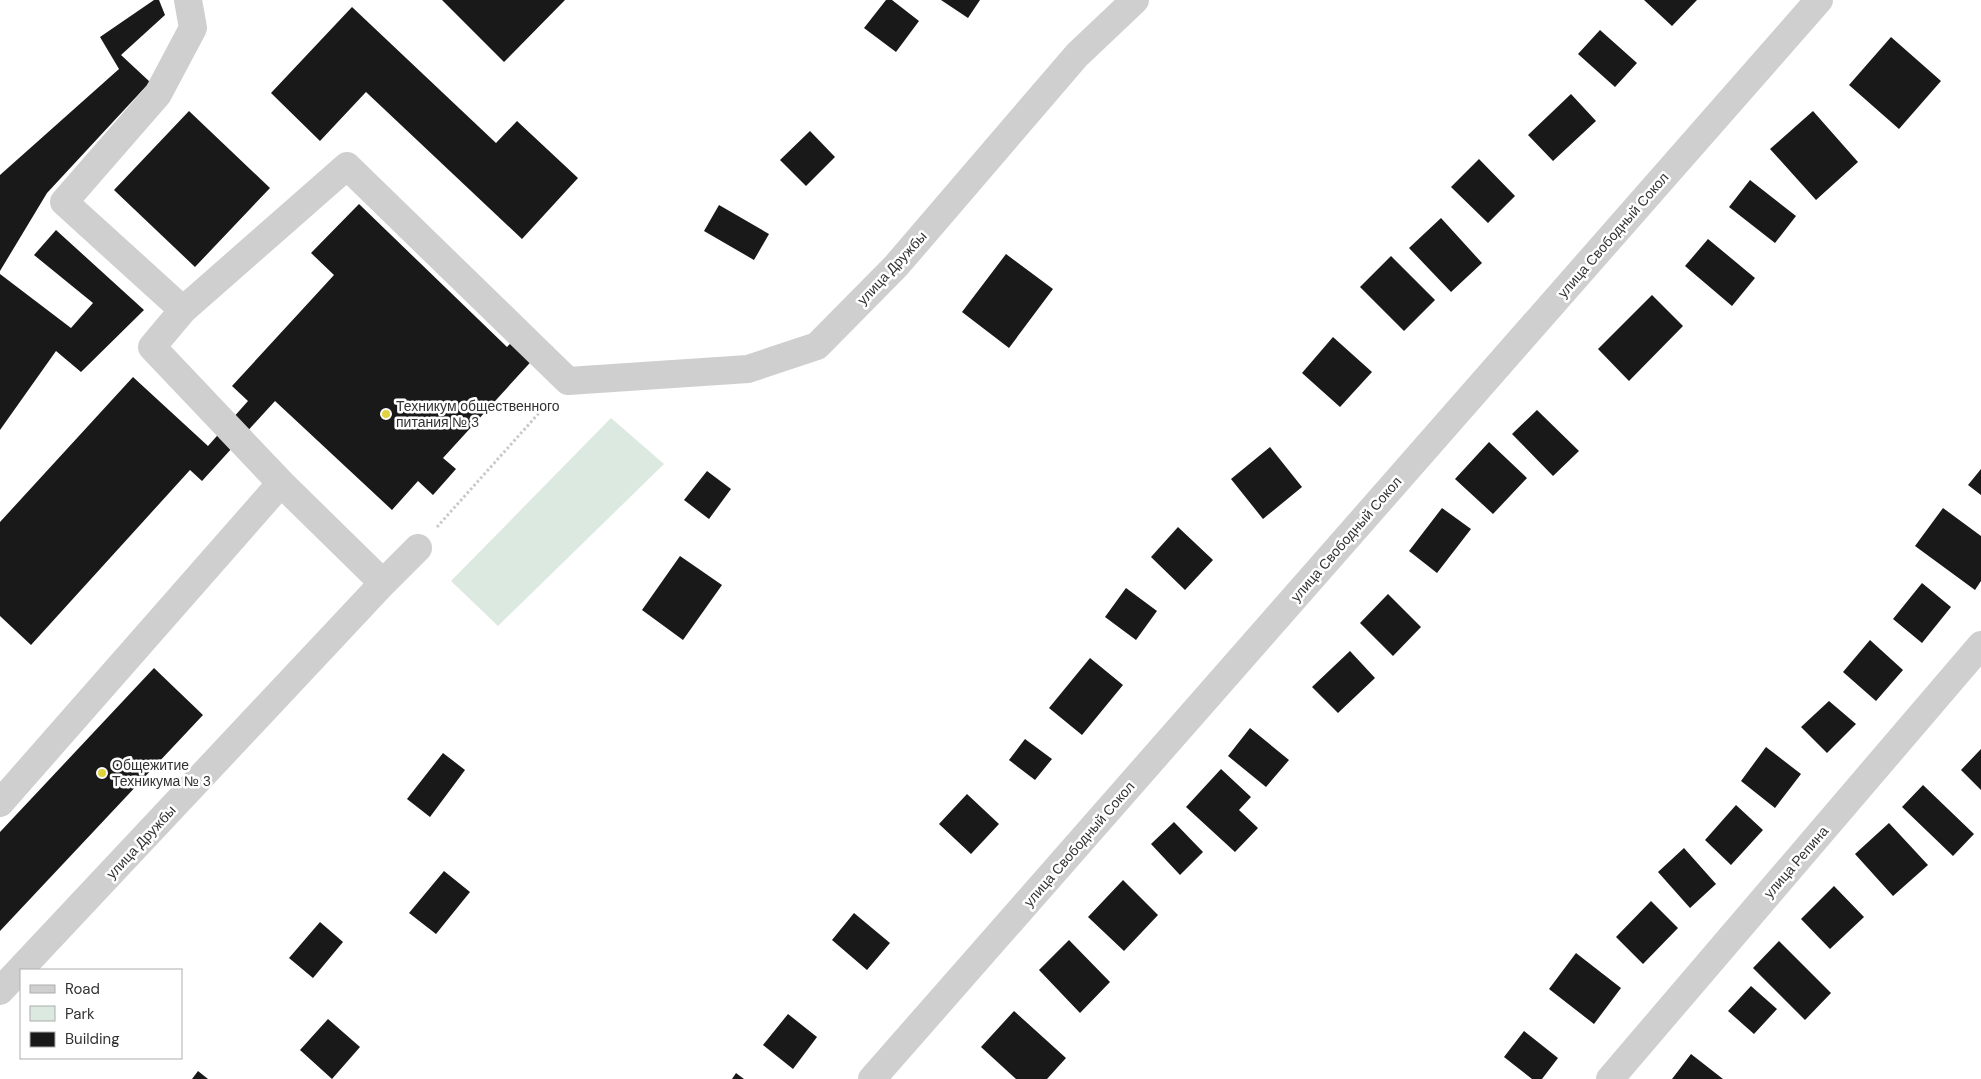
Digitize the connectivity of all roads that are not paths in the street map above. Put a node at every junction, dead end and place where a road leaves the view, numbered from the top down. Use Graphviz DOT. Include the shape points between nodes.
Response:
graph roads {
  1 [pos="188,0"];
  2 [pos="1135,0"];
  3 [pos="1819,0"];
  4 [pos="183,310"];
  5 [pos="281,483"];
  6 [pos="418,548"];
  7 [pos="383,583"];
  8 [pos="1981,645"];
  9 [pos="0,803"];
  10 [pos="21,969"];
  11 [pos="20,970"];
  12 [pos="0,991"];
  13 [pos="872,1079"];
  14 [pos="1610,1079"];
  1 -- 4 [label="street" via="193,28 158,94 64,202"];
  2 -- 4 [label="street, улица Дружбы" via="1077,55 896,266 817,346 748,369 568,380 347,166"];
  3 -- 13 [label="street, улица Свободный Сокол"];
  4 -- 5 [label="street" via="152,347"];
  5 -- 7 [label="street"];
  5 -- 9 [label="street"];
  6 -- 7 [label="street, улица Дружбы"];
  7 -- 10 [label="street, улица Дружбы"];
  8 -- 14 [label="street, улица Репина"];
  11 -- 12 [label="street, улица Дружбы"];
}
